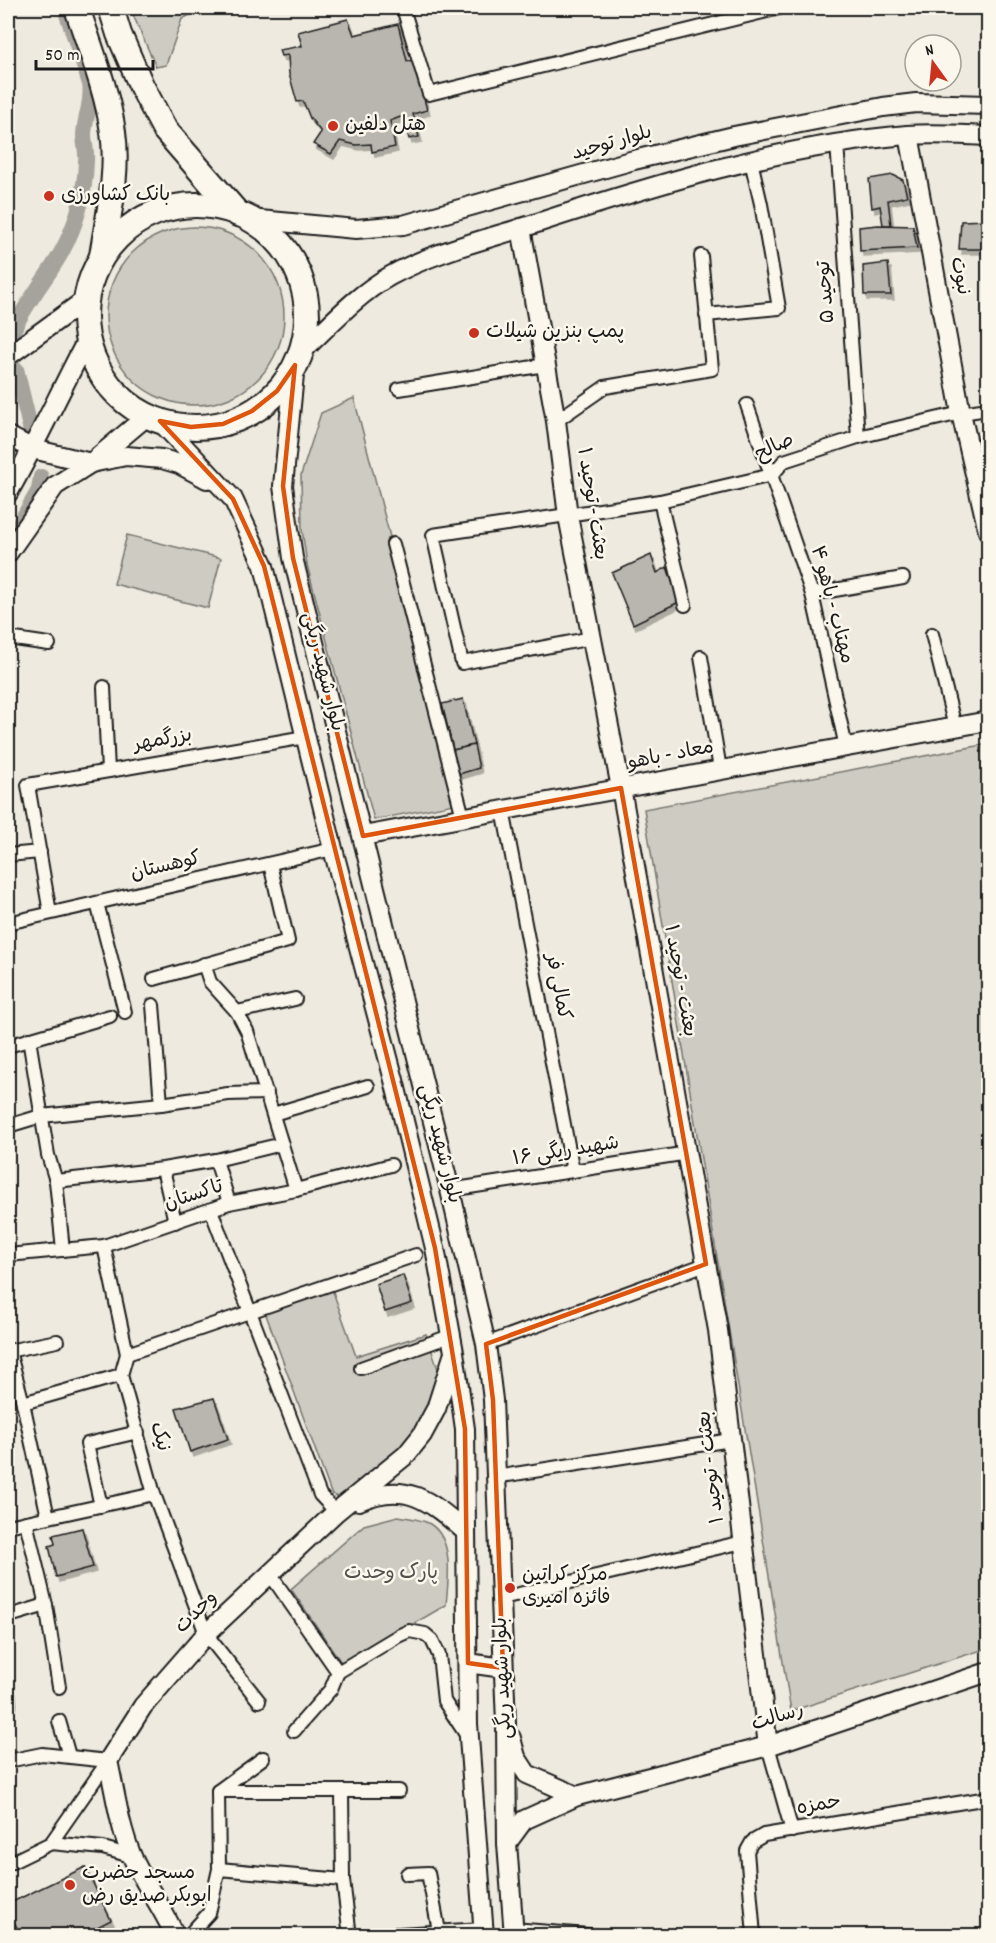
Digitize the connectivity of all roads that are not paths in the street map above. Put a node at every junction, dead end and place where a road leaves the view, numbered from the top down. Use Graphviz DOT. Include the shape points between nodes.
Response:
graph roads {
  1 [pos="77,8"];
  2 [pos="111,8"];
  3 [pos="403,8"];
  4 [pos="779,8"];
  5 [pos="988,105"];
  6 [pos="909,135"];
  7 [pos="988,136"];
  8 [pos="837,143"];
  9 [pos="751,161"];
  10 [pos="244,216"];
  11 [pos="521,228"];
  12 [pos="102,256"];
  13 [pos="701,256"];
  14 [pos="85,300"];
  15 [pos="706,315"];
  16 [pos="87,340"];
  17 [pos="8,356"];
  18 [pos="298,359"];
  19 [pos="545,365"];
  20 [pos="399,389"];
  21 [pos="747,405"];
  22 [pos="988,409"];
  23 [pos="962,413"];
  24 [pos="154,419"];
  25 [pos="556,422"];
  26 [pos="8,436"];
  27 [pos="858,437"];
  28 [pos="33,449"];
  29 [pos="91,463"];
  30 [pos="772,475"];
  31 [pos="221,488"];
  32 [pos="8,493"];
  33 [pos="660,501"];
  34 [pos="568,516"];
  35 [pos="988,531"];
  36 [pos="393,544"];
  37 [pos="8,553"];
  38 [pos="903,578"];
  39 [pos="812,594"];
  40 [pos="686,605"];
  41 [pos="932,634"];
  42 [pos="8,638"];
  43 [pos="592,638"];
  44 [pos="49,644"];
  45 [pos="701,657"];
  46 [pos="104,687"];
  47 [pos="988,721"];
  48 [pos="955,727"];
  49 [pos="305,737"];
  50 [pos="846,747"];
  51 [pos="720,770"];
  52 [pos="108,771"];
  53 [pos="621,788"];
  54 [pos="503,810"];
  55 [pos="463,817"];
  56 [pos="363,836"];
  57 [pos="333,849"];
  58 [pos="40,852"];
  59 [pos="8,855"];
  60 [pos="270,864"];
  61 [pos="97,903"];
  62 [pos="50,913"];
  63 [pos="8,923"];
  64 [pos="204,964"];
  65 [pos="154,980"];
  66 [pos="295,999"];
  67 [pos="153,1005"];
  68 [pos="125,1012"];
  69 [pos="237,1012"];
  70 [pos="110,1016"];
  71 [pos="29,1039"];
  72 [pos="8,1046"];
  73 [pos="368,1086"];
  74 [pos="267,1093"];
  75 [pos="161,1104"];
  76 [pos="273,1114"];
  77 [pos="41,1116"];
  78 [pos="8,1126"];
  79 [pos="282,1144"];
  80 [pos="687,1153"];
  81 [pos="216,1160"];
  82 [pos="391,1165"];
  83 [pos="163,1169"];
  84 [pos="573,1171"];
  85 [pos="56,1181"];
  86 [pos="296,1190"];
  87 [pos="450,1190"];
  88 [pos="229,1203"];
  89 [pos="211,1210"];
  90 [pos="175,1222"];
  91 [pos="104,1246"];
  92 [pos="63,1250"];
  93 [pos="8,1255"];
  94 [pos="416,1255"];
  95 [pos="706,1264"];
  96 [pos="252,1312"];
  97 [pos="57,1341"];
  98 [pos="452,1344"];
  99 [pos="486,1344"];
  100 [pos="8,1351"];
  101 [pos="127,1354"];
  102 [pos="361,1368"];
  103 [pos="121,1375"];
  104 [pos="23,1403"];
  105 [pos="138,1432"];
  106 [pos="731,1440"];
  107 [pos="495,1477"];
  108 [pos="154,1494"];
  109 [pos="101,1506"];
  110 [pos="336,1512"];
  111 [pos="48,1517"];
  112 [pos="26,1522"];
  113 [pos="8,1526"];
  114 [pos="465,1531"];
  115 [pos="743,1542"];
  116 [pos="270,1574"];
  117 [pos="502,1598"];
  118 [pos="46,1605"];
  119 [pos="16,1614"];
  120 [pos="206,1634"];
  121 [pos="468,1663"];
  122 [pos="503,1668"];
  123 [pos="338,1672"];
  124 [pos="988,1672"];
  125 [pos="59,1687"];
  126 [pos="8,1692"];
  127 [pos="259,1701"];
  128 [pos="8,1706"];
  129 [pos="59,1721"];
  130 [pos="506,1723"];
  131 [pos="294,1731"];
  132 [pos="469,1739"];
  133 [pos="768,1746"];
  134 [pos="69,1756"];
  135 [pos="263,1758"];
  136 [pos="8,1761"];
  137 [pos="108,1761"];
  138 [pos="218,1791"];
  139 [pos="342,1791"];
  140 [pos="399,1791"];
  141 [pos="577,1796"];
  142 [pos="988,1798"];
  143 [pos="792,1831"];
  144 [pos="51,1843"];
  145 [pos="507,1843"];
  146 [pos="131,1856"];
  147 [pos="8,1864"];
  148 [pos="219,1869"];
  149 [pos="407,1874"];
  150 [pos="343,1880"];
  151 [pos="439,1931"];
  152 [pos="484,1932"];
  153 [pos="514,1932"];
  154 [pos="175,1935"];
  155 [pos="188,1935"];
  156 [pos="350,1935"];
  157 [pos="366,1935"];
  158 [pos="600,1935"];
  159 [pos="754,1935"];
  1 -- 12 [label="highway" via="113,132 113,183"];
  2 -- 10 [label="highway" via="141,85 165,130"];
  3 -- 4 [label="street" via="429,94"];
  5 -- 10 [label="street, بلوار توحید" via="916,103 883,107 734,136 403,225 356,229"];
  6 -- 7 [label="street"];
  6 -- 8 [label="street"];
  6 -- 23 [label="street, نبوت"];
  8 -- 9 [label="street"];
  8 -- 27 [label="street, توحید ۵"];
  9 -- 11 [label="street"];
  9 -- 15 [label="street" via="779,308"];
  10 -- 12 [label="highway" via="213,207 162,211 118,236"];
  10 -- 18 [label="highway" via="285,250 300,277 307,307 305,338"];
  11 -- 18 [label="street" via="447,252 388,277 364,293"];
  11 -- 19 [label="street, بعثت - توحید ۱"];
  12 -- 14 [label="highway"];
  13 -- 15 [label="street"];
  14 -- 16 [label="highway"];
  14 -- 17 [label="street"];
  15 -- 25 [label="street" via="712,369 605,387"];
  16 -- 24 [label="highway" via="102,377 115,393"];
  16 -- 28 [label="street"];
  18 -- 24 [label="highway" via="277,392 252,411 223,424 191,427"];
  18 -- 56 [label="street, بلوار شهید ریگی" via="283,486 293,558"];
  19 -- 20 [label="street"];
  19 -- 25 [label="street, بعثت - توحید ۱"];
  21 -- 30 [label="street, مهتاب - باهو ۴"];
  22 -- 23 [label="street, صالح"];
  23 -- 27 [label="street, صالح"];
  23 -- 35 [label="street, نبوت"];
  24 -- 29 [label="street"];
  24 -- 31 [label="street, بلوار شهید ریگی"];
  25 -- 34 [label="street, بعثت - توحید ۱"];
  26 -- 28 [label="street"];
  27 -- 30 [label="street, صالح" via="784,461"];
  28 -- 29 [label="street"];
  28 -- 32 [label="street"];
  29 -- 31 [label="street" via="126,456 162,459 201,474"];
  29 -- 37 [label="street" via="55,486"];
  30 -- 33 [label="street, صالح"];
  30 -- 39 [label="street, مهتاب - باهو ۴"];
  31 -- 49 [label="street, بلوار شهید ریگی" via="233,500 264,566"];
  33 -- 34 [label="street, صالح"];
  33 -- 40 [label="street"];
  34 -- 43 [label="street, بعثت - توحید ۱"];
  34 -- 43 [label="street, صالح" via="434,535 462,663"];
  36 -- 55 [label="street"];
  38 -- 39 [label="street"];
  39 -- 50 [label="street, مهتاب - باهو ۴"];
  41 -- 48 [label="street"];
  42 -- 44 [label="street"];
  43 -- 53 [label="street, بعثت - توحید ۱"];
  45 -- 51 [label="street"];
  46 -- 52 [label="street"];
  47 -- 48 [label="street, معاد - باهو"];
  48 -- 50 [label="street, معاد - باهو"];
  49 -- 52 [label="street, بزرگمهر"];
  49 -- 57 [label="street, بلوار شهید ریگی"];
  50 -- 51 [label="street, معاد - باهو"];
  51 -- 53 [label="street, معاد - باهو"];
  52 -- 58 [label="street, بزرگمهر" via="28,785"];
  53 -- 54 [label="street, معاد - باهو"];
  53 -- 80 [label="street, بعثت - توحید ۱"];
  54 -- 55 [label="street, معاد - باهو"];
  54 -- 84 [label="street, کمالی فر"];
  55 -- 56 [label="street, معاد - باهو"];
  56 -- 87 [label="street, بلوار شهید ریگی"];
  57 -- 60 [label="street, کوهستان"];
  57 -- 98 [label="street, بلوار شهید ریگی" via="435,1248"];
  58 -- 59 [label="street"];
  58 -- 62 [label="street"];
  60 -- 61 [label="street, کوهستان"];
  60 -- 64 [label="street" via="288,941"];
  61 -- 62 [label="street, کوهستان"];
  61 -- 68 [label="street"];
  62 -- 63 [label="street, کوهستان"];
  64 -- 65 [label="street"];
  64 -- 69 [label="street" via="210,982"];
  66 -- 69 [label="street"];
  67 -- 75 [label="street"];
  69 -- 74 [label="street"];
  70 -- 71 [label="street"];
  71 -- 72 [label="street"];
  71 -- 77 [label="street"];
  73 -- 76 [label="street"];
  74 -- 75 [label="street" via="228,1094"];
  74 -- 76 [label="street"];
  75 -- 77 [label="street"];
  76 -- 79 [label="street"];
  77 -- 78 [label="street"];
  77 -- 85 [label="street"];
  79 -- 81 [label="street"];
  79 -- 86 [label="street"];
  80 -- 84 [label="street, شهید ریگی ۱۶"];
  80 -- 95 [label="street, بعثت - توحید ۱"];
  81 -- 83 [label="street"];
  81 -- 88 [label="street"];
  82 -- 86 [label="street, تاکستان"];
  83 -- 85 [label="street"];
  83 -- 90 [label="street"];
  84 -- 87 [label="street, شهید ریگی ۱۶"];
  85 -- 92 [label="street"];
  86 -- 88 [label="street, تاکستان"];
  87 -- 99 [label="street, بلوار شهید ریگی"];
  88 -- 89 [label="street, تاکستان"];
  89 -- 90 [label="street, تاکستان"];
  89 -- 96 [label="street"];
  90 -- 91 [label="street, تاکستان"];
  91 -- 92 [label="street, تاکستان"];
  91 -- 101 [label="street"];
  92 -- 93 [label="street, تاکستان"];
  94 -- 96 [label="street"];
  95 -- 99 [label="street"];
  95 -- 106 [label="street, بعثت - توحید ۱"];
  96 -- 101 [label="street"];
  96 -- 110 [label="street" via="320,1495"];
  97 -- 100 [label="street"];
  98 -- 102 [label="street"];
  98 -- 110 [label="street" via="436,1409 422,1435 406,1455"];
  98 -- 114 [label="street, بلوار شهید ریگی" via="465,1429"];
  99 -- 107 [label="street, بلوار شهید ریگی" via="493,1400"];
  100 -- 104 [label="street"];
  101 -- 103 [label="street"];
  103 -- 104 [label="street"];
  103 -- 105 [label="street, نیک"];
  104 -- 111 [label="street"];
  105 -- 108 [label="street, نیک"];
  105 -- 109 [label="street" via="87,1444"];
  106 -- 107 [label="street"];
  106 -- 115 [label="street, بعثت - توحید ۱"];
  107 -- 117 [label="street, بلوار شهید ریگی"];
  108 -- 109 [label="street"];
  108 -- 120 [label="street, نیک"];
  109 -- 111 [label="street"];
  110 -- 114 [label="street" via="380,1492 407,1493 428,1500"];
  110 -- 116 [label="street, وحدت"];
  111 -- 112 [label="street"];
  112 -- 113 [label="street"];
  112 -- 118 [label="street"];
  114 -- 121 [label="street, بلوار شهید ریگی"];
  115 -- 117 [label="street"];
  115 -- 133 [label="street, بعثت - توحید ۱"];
  116 -- 120 [label="street, وحدت"];
  116 -- 123 [label="street"];
  117 -- 122 [label="street, بلوار شهید ریگی"];
  118 -- 119 [label="street"];
  118 -- 125 [label="street"];
  120 -- 127 [label="street, نیک"];
  120 -- 137 [label="street, وحدت" via="143,1706"];
  121 -- 122 [label="street"];
  121 -- 132 [label="street, بلوار شهید ریگی"];
  122 -- 130 [label="street, بلوار شهید ریگی"];
  123 -- 131 [label="street" via="331,1689"];
  123 -- 132 [label="street" via="409,1631 425,1634 439,1655 444,1701"];
  124 -- 133 [label="street, رسالت"];
  126 -- 128 [label="street"];
  129 -- 134 [label="street"];
  130 -- 141 [label="street" via="516,1757 527,1774"];
  130 -- 145 [label="street, بلوار شهید ریگی"];
  132 -- 152 [label="street, بلوار شهید ریگی"];
  133 -- 141 [label="street, رسالت"];
  133 -- 143 [label="street"];
  134 -- 136 [label="street" via="42,1754"];
  134 -- 137 [label="street"];
  135 -- 138 [label="street"];
  137 -- 144 [label="street"];
  137 -- 146 [label="street" via="120,1824"];
  138 -- 139 [label="street"];
  138 -- 148 [label="street"];
  139 -- 140 [label="street"];
  139 -- 150 [label="street"];
  141 -- 145 [label="street, رسالت" via="524,1820"];
  142 -- 143 [label="street, حمزه"];
  143 -- 159 [label="street, حمزه" via="764,1835 752,1842 747,1851"];
  144 -- 146 [label="street" via="103,1848"];
  144 -- 147 [label="street"];
  145 -- 153 [label="street, بلوار شهید ریگی"];
  146 -- 154 [label="street"];
  148 -- 150 [label="street"];
  148 -- 155 [label="street" via="209,1913"];
  149 -- 151 [label="street" via="428,1874"];
  150 -- 156 [label="street"];
  151 -- 152 [label="street"];
  151 -- 157 [label="street"];
  153 -- 158 [label="street"];
}
